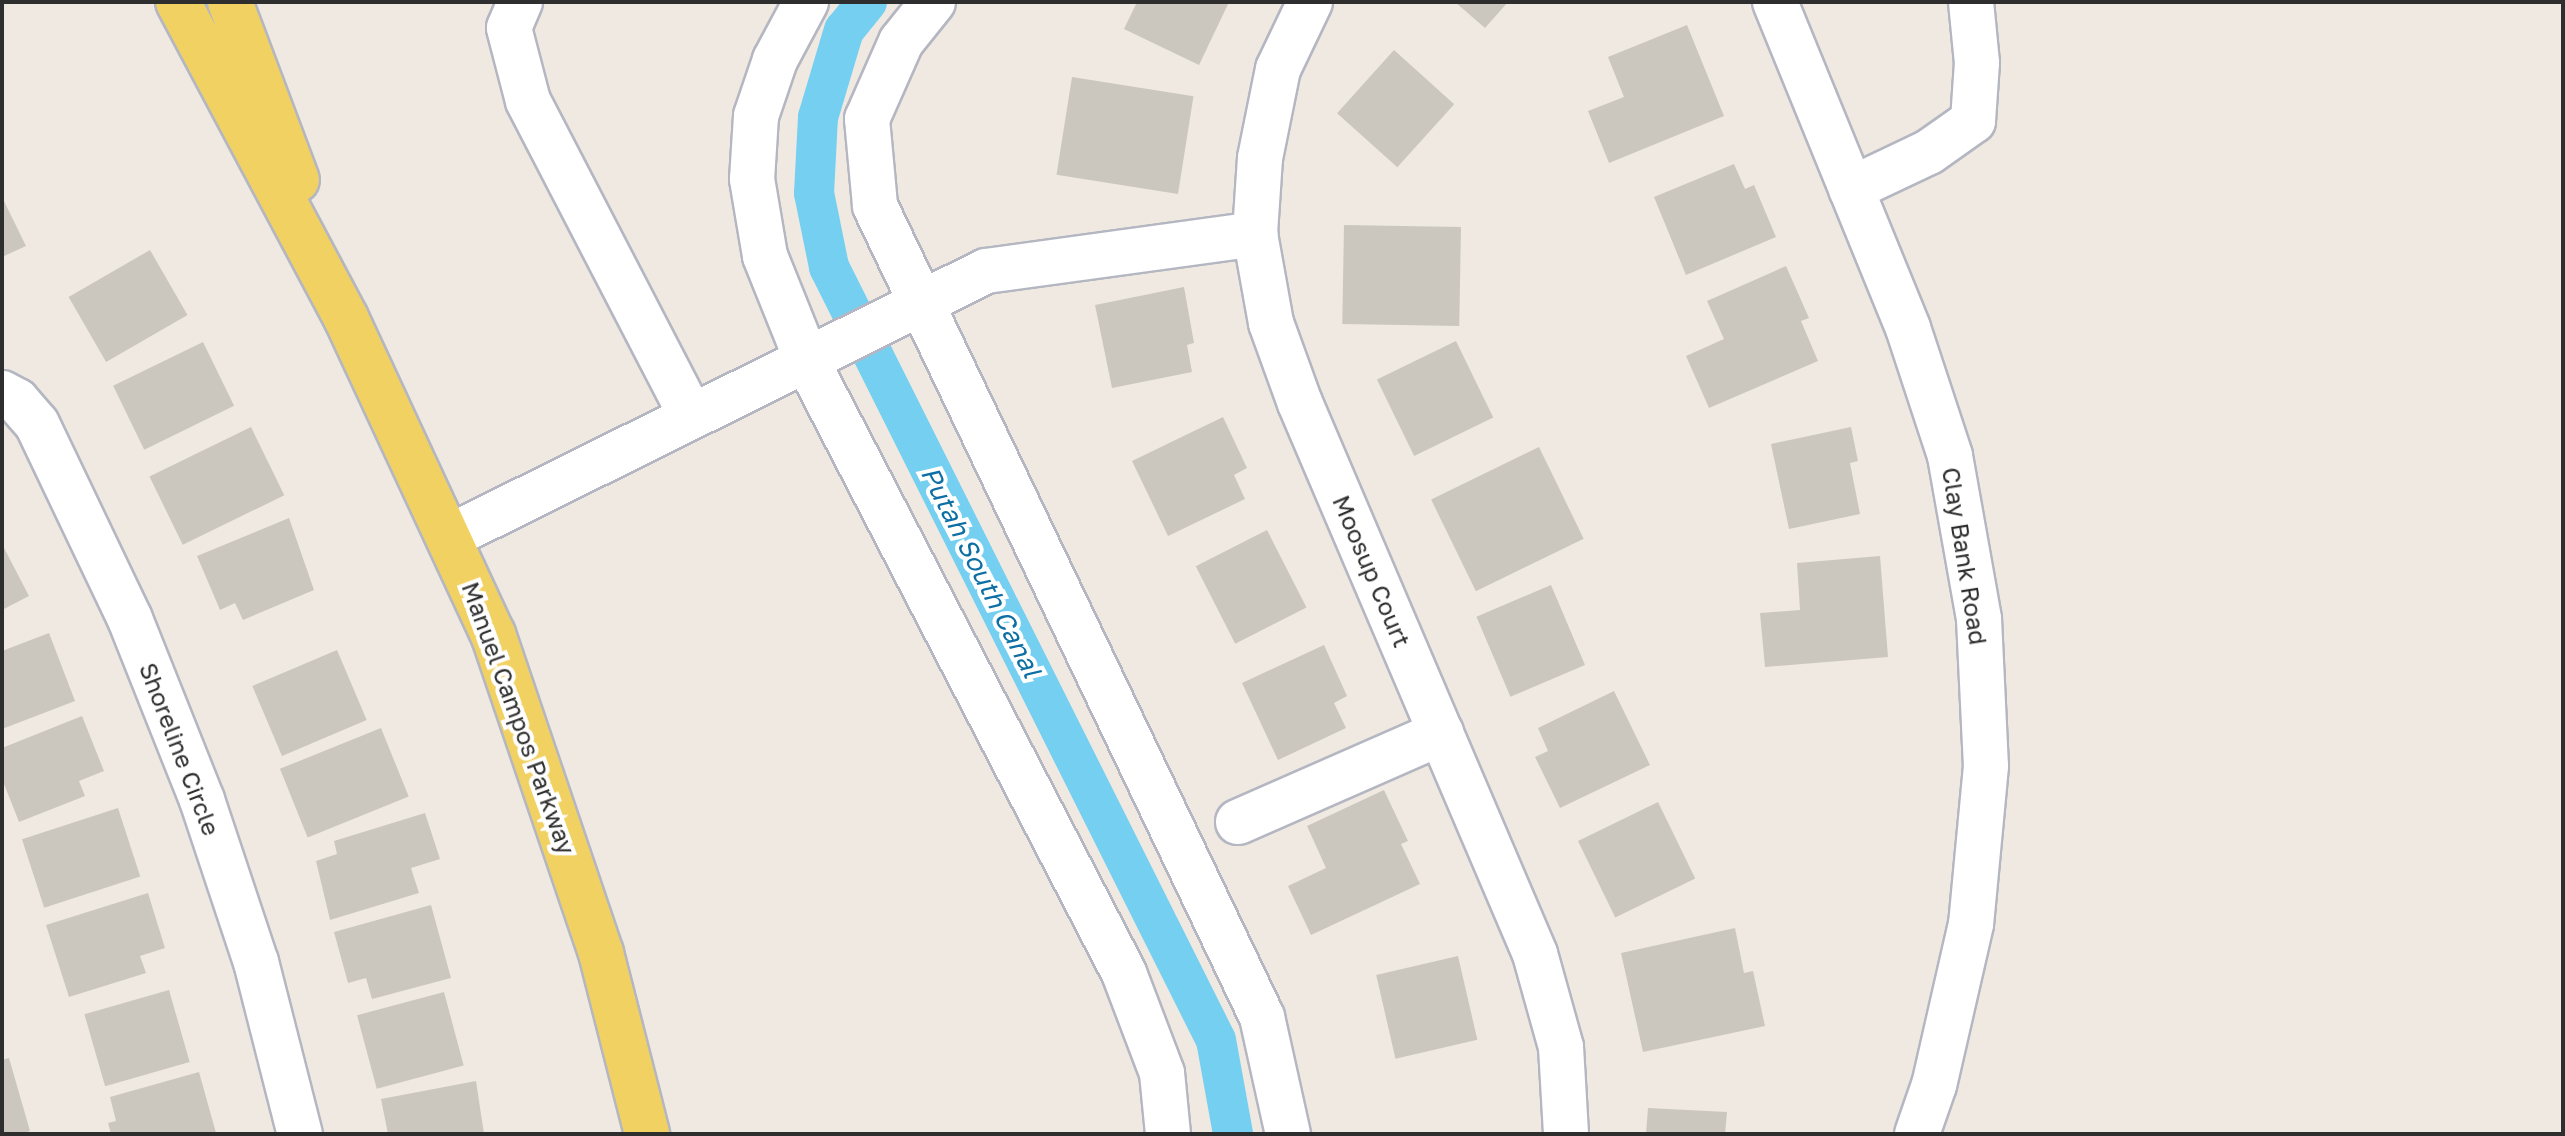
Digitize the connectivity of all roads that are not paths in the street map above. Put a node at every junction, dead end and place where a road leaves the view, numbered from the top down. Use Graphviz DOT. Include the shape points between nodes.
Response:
graph roads {
  1 [pos="178,2"];
  2 [pos="230,2"];
  3 [pos="806,2"];
  4 [pos="933,2"];
  5 [pos="1310,2"];
  6 [pos="1775,2"];
  7 [pos="1971,2"];
  8 [pos="509,11"];
  9 [pos="1851,189"];
  10 [pos="1255,234"];
  11 [pos="909,311"];
  12 [pos="346,318"];
  13 [pos="823,355"];
  14 [pos="2,393"];
  15 [pos="690,414"];
  16 [pos="451,536"];
  17 [pos="1441,733"];
  18 [pos="1238,822"];
  19 [pos="300,1134"];
  20 [pos="647,1134"];
  21 [pos="1168,1134"];
  22 [pos="1288,1134"];
  23 [pos="1566,1134"];
  24 [pos="1917,1134"];
  1 -- 12 [label="main road, Manuel Campos Parkway"];
  2 -- 12 [label="main road, Manuel Campos Parkway"];
  3 -- 13 [label="street" via="775,60 756,116 752,179 765,256"];
  4 -- 11 [label="street" via="901,42 867,119 875,206"];
  5 -- 10 [label="street, Moosup Court" via="1278,69 1260,158"];
  6 -- 9 [label="street, Clay Bank Road"];
  7 -- 9 [label="street" via="1977,63 1973,121 1929,152"];
  8 -- 15 [label="street" via="528,101"];
  9 -- 24 [label="street, Clay Bank Road" via="1908,328 1950,456 1979,619 1986,766 1971,924 1934,1085"];
  10 -- 11 [label="street" via="986,271"];
  10 -- 17 [label="street, Moosup Court" via="1271,323 1300,403"];
  11 -- 13 [label="street"];
  11 -- 22 [label="street" via="1262,1017"];
  12 -- 16 [label="main road, Manuel Campos Parkway"];
  13 -- 15 [label="street"];
  13 -- 21 [label="street" via="1124,973 1162,1073"];
  14 -- 19 [label="street, Shoreline Circle" via="37,424 130,619 202,800 256,962"];
  15 -- 16 [label="street"];
  16 -- 20 [label="main road, Manuel Campos Parkway" via="541,766 601,953"];
  17 -- 18 [label="street"];
  17 -- 23 [label="street, Moosup Court" via="1535,954 1561,1047"];
}
